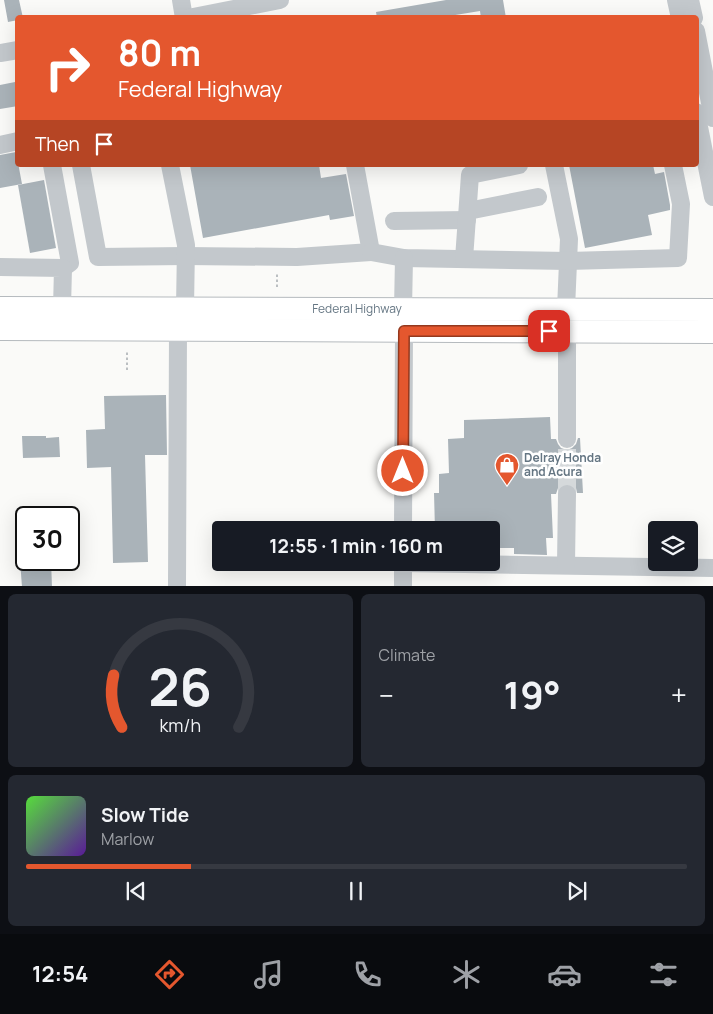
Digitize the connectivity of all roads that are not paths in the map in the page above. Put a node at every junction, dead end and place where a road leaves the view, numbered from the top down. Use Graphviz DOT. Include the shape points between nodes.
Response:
graph roads {
  1 [pos="181,0"];
  2 [pos="280,0"];
  3 [pos="676,0"];
  4 [pos="690,0"];
  5 [pos="184,15"];
  6 [pos="203,15"];
  7 [pos="679,15"];
  8 [pos="693,15"];
  9 [pos="699,47"];
  10 [pos="15,51"];
  11 [pos="0,54"];
  12 [pos="705,78"];
  13 [pos="713,118"];
  14 [pos="699,127"];
  15 [pos="15,142"];
  16 [pos="0,145"];
  17 [pos="52,167"];
  18 [pos="81,167"];
  19 [pos="170,167"];
  20 [pos="355,167"];
  21 [pos="509,167"];
  22 [pos="554,167"];
  23 [pos="673,167"];
  24 [pos="538,197"];
  25 [pos="713,197"];
  26 [pos="468,215"];
  27 [pos="394,221"];
  28 [pos="371,252"];
  29 [pos="185,256"];
  30 [pos="404,258"];
  31 [pos="464,259"];
  32 [pos="568,261"];
  33 [pos="0,267"];
  34 [pos="63,268"];
  35 [pos="0,308"];
  36 [pos="62,308"];
  37 [pos="185,308"];
  38 [pos="713,310"];
  39 [pos="404,320"];
  40 [pos="567,320"];
  41 [pos="0,329"];
  42 [pos="178,330"];
  43 [pos="713,332"];
  44 [pos="567,439"];
  45 [pos="567,494"];
  46 [pos="403,521"];
  47 [pos="500,564"];
  48 [pos="566,565"];
  49 [pos="713,568"];
  50 [pos="403,571"];
  51 [pos="177,586"];
  52 [pos="403,586"];
  1 -- 5 [label="street"];
  2 -- 6 [label="street"];
  3 -- 7 [label="street"];
  4 -- 8 [label="street"];
  9 -- 12 [label="street"];
  10 -- 11 [label="street"];
  12 -- 13 [label="street"];
  14 -- 25 [label="street"];
  15 -- 16 [label="street"];
  17 -- 34 [label="street" via="70,262"];
  18 -- 29 [label="street" via="98,257"];
  19 -- 29 [label="street" via="186,245"];
  20 -- 28 [label="street"];
  21 -- 26 [label="street" via="470,175"];
  22 -- 32 [label="street" via="569,239"];
  23 -- 32 [label="street" via="681,204 678,258"];
  24 -- 26 [label="street"];
  26 -- 27 [label="street"];
  26 -- 31 [label="street"];
  28 -- 29 [label="street" via="297,257"];
  28 -- 30 [label="street"];
  29 -- 37 [label="street"];
  30 -- 31 [label="street"];
  30 -- 39 [label="street"];
  31 -- 32 [label="street"];
  32 -- 40 [label="street"];
  33 -- 34 [label="street"];
  34 -- 36 [label="street"];
  35 -- 36 [label="main road, Federal Highway"];
  36 -- 37 [label="main road, Federal Highway"];
  37 -- 39 [label="main road, Federal Highway"];
  37 -- 42 [label="street"];
  38 -- 40 [label="main road, Federal Highway"];
  39 -- 40 [label="main road, Federal Highway"];
  39 -- 42 [label="main road, Federal Highway"];
  39 -- 46 [label="street"];
  40 -- 43 [label="main road, Federal Highway"];
  40 -- 44 [label="street"];
  41 -- 42 [label="main road, Federal Highway"];
  42 -- 51 [label="street"];
  45 -- 48 [label="street"];
  47 -- 48 [label="street"];
  48 -- 49 [label="street"];
  50 -- 52 [label="street"];
}
